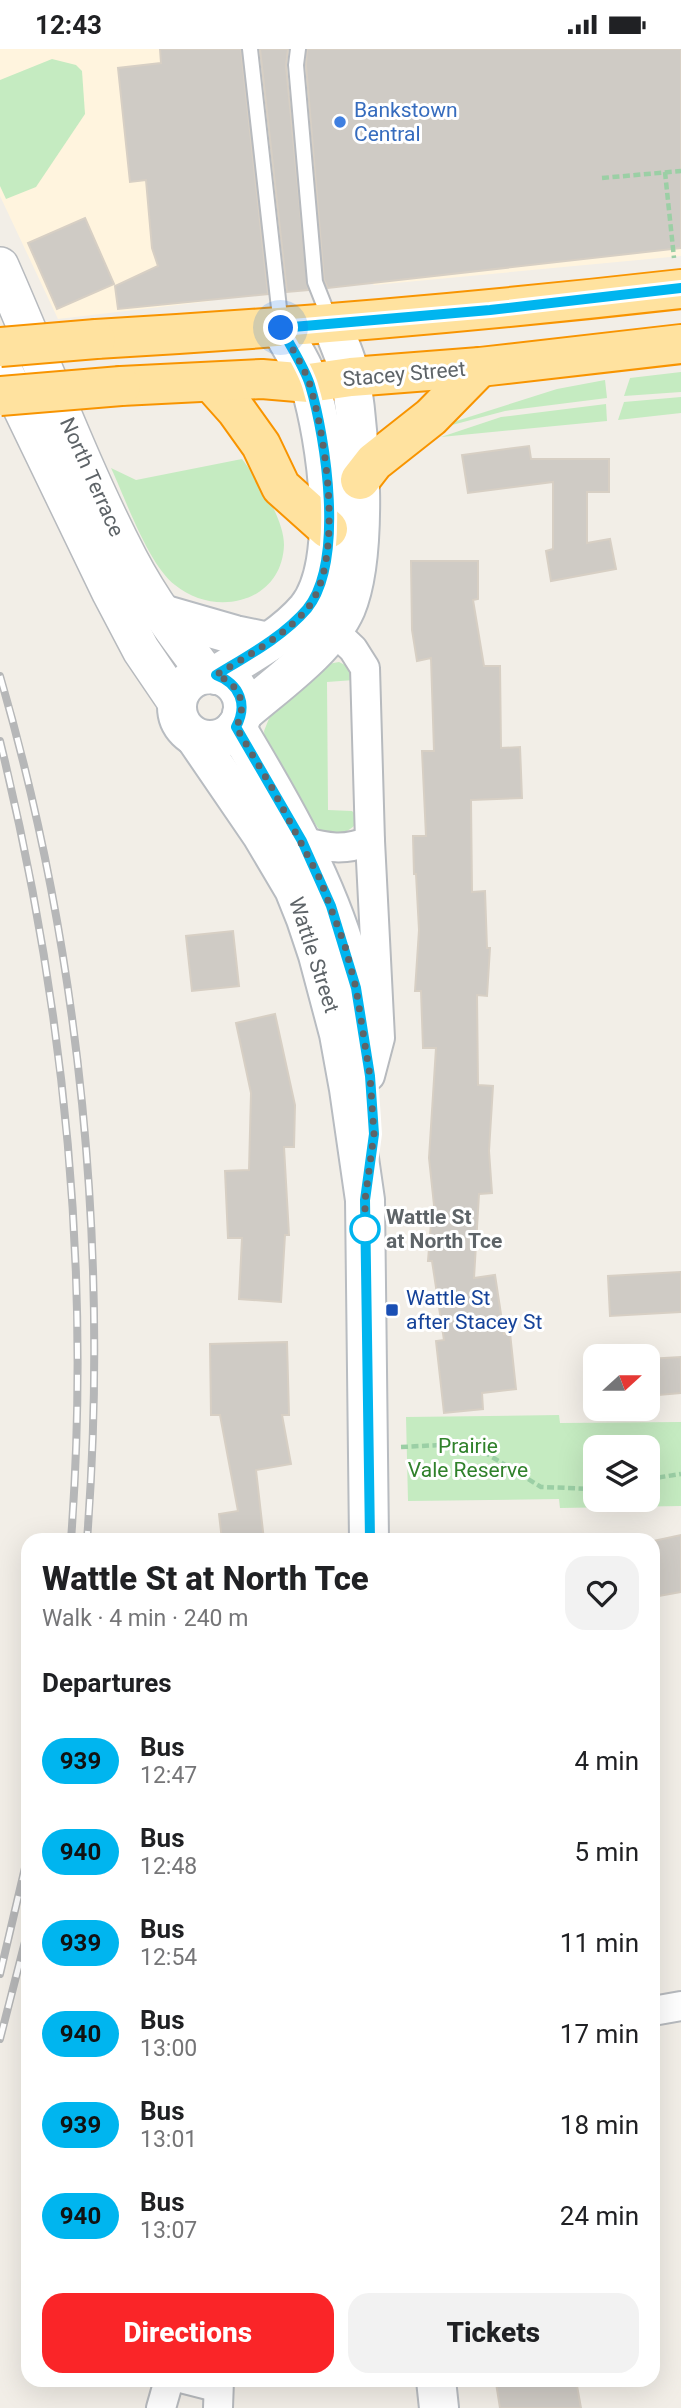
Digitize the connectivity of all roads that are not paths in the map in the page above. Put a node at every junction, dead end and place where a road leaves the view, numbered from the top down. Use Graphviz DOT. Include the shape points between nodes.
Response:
graph roads {
  1 [pos="250,49"];
  2 [pos="298,49"];
  3 [pos="0,266"];
  4 [pos="678,276"];
  5 [pos="332,324"];
  6 [pos="281,328"];
  7 [pos="681,344"];
  8 [pos="0,347"];
  9 [pos="0,363"];
  10 [pos="480,367"];
  11 [pos="351,377"];
  12 [pos="211,382"];
  13 [pos="309,383"];
  14 [pos="0,396"];
  15 [pos="360,480"];
  16 [pos="328,529"];
  17 [pos="162,614"];
  18 [pos="333,630"];
  19 [pos="270,642"];
  20 [pos="212,675"];
  21 [pos="177,703"];
  22 [pos="239,721"];
  23 [pos="195,737"];
  24 [pos="302,841"];
  25 [pos="370,841"];
  26 [pos="370,1076"];
  27 [pos="365,1200"];
  28 [pos="369,1533"];
  29 [pos="681,2006"];
  30 [pos="660,2010"];
  31 [pos="437,2387"];
  32 [pos="166,2390"];
  33 [pos="219,2394"];
  34 [pos="439,2408"];
  1 -- 6 [label="lane"];
  2 -- 5 [label="lane" via="315,282"];
  3 -- 17 [label="street, North Terrace" via="108,516"];
  4 -- 5 [label="highway" via="490,310"];
  5 -- 6 [label="highway"];
  5 -- 11 [label="main road"];
  6 -- 8 [label="highway, bridge"];
  6 -- 13 [label="main road"];
  7 -- 10 [label="highway, Stacey Street"];
  9 -- 21 [label="street, North Terrace" via="117,604"];
  10 -- 11 [label="highway, Stacey Street"];
  10 -- 15 [label="highway" via="431,417 374,462"];
  11 -- 13 [label="highway, Stacey Street"];
  11 -- 15 [label="main road"];
  12 -- 13 [label="highway, Stacey Street" via="262,379"];
  12 -- 14 [label="highway, Stacey Street, bridge"];
  12 -- 16 [label="highway" via="261,445 281,487"];
  13 -- 16 [label="main road" via="328,474"];
  15 -- 18 [label="main road" via="356,569 346,608"];
  16 -- 19 [label="main road" via="323,577 308,608"];
  17 -- 19 [label="main road"];
  17 -- 20 [label="street, North Terrace"];
  18 -- 22 [label="main road"];
  18 -- 25 [label="street, Wattle Street" via="365,668"];
  19 -- 20 [label="main road"];
  20 -- 21 [label="main road" via="187,683"];
  20 -- 22 [label="main road" via="234,685 242,704"];
  21 -- 23 [label="main road" via="181,723"];
  22 -- 23 [label="main road" via="217,739"];
  22 -- 24 [label="main road, Wattle Street"];
  23 -- 27 [label="main road, Wattle Street" via="281,865 306,919 339,1034"];
  24 -- 25 [label="street" via="330,849"];
  24 -- 26 [label="main road, Wattle Street" via="345,946"];
  25 -- 26 [label="street, Wattle Street" via="380,1038"];
  26 -- 27 [label="main road, Wattle Street" via="374,1134"];
  27 -- 28 [label="main road, Wattle Street"];
  29 -- 30 [label="street"];
  31 -- 34 [label="main road"];
  32 -- 33 [label="lane"];
}
